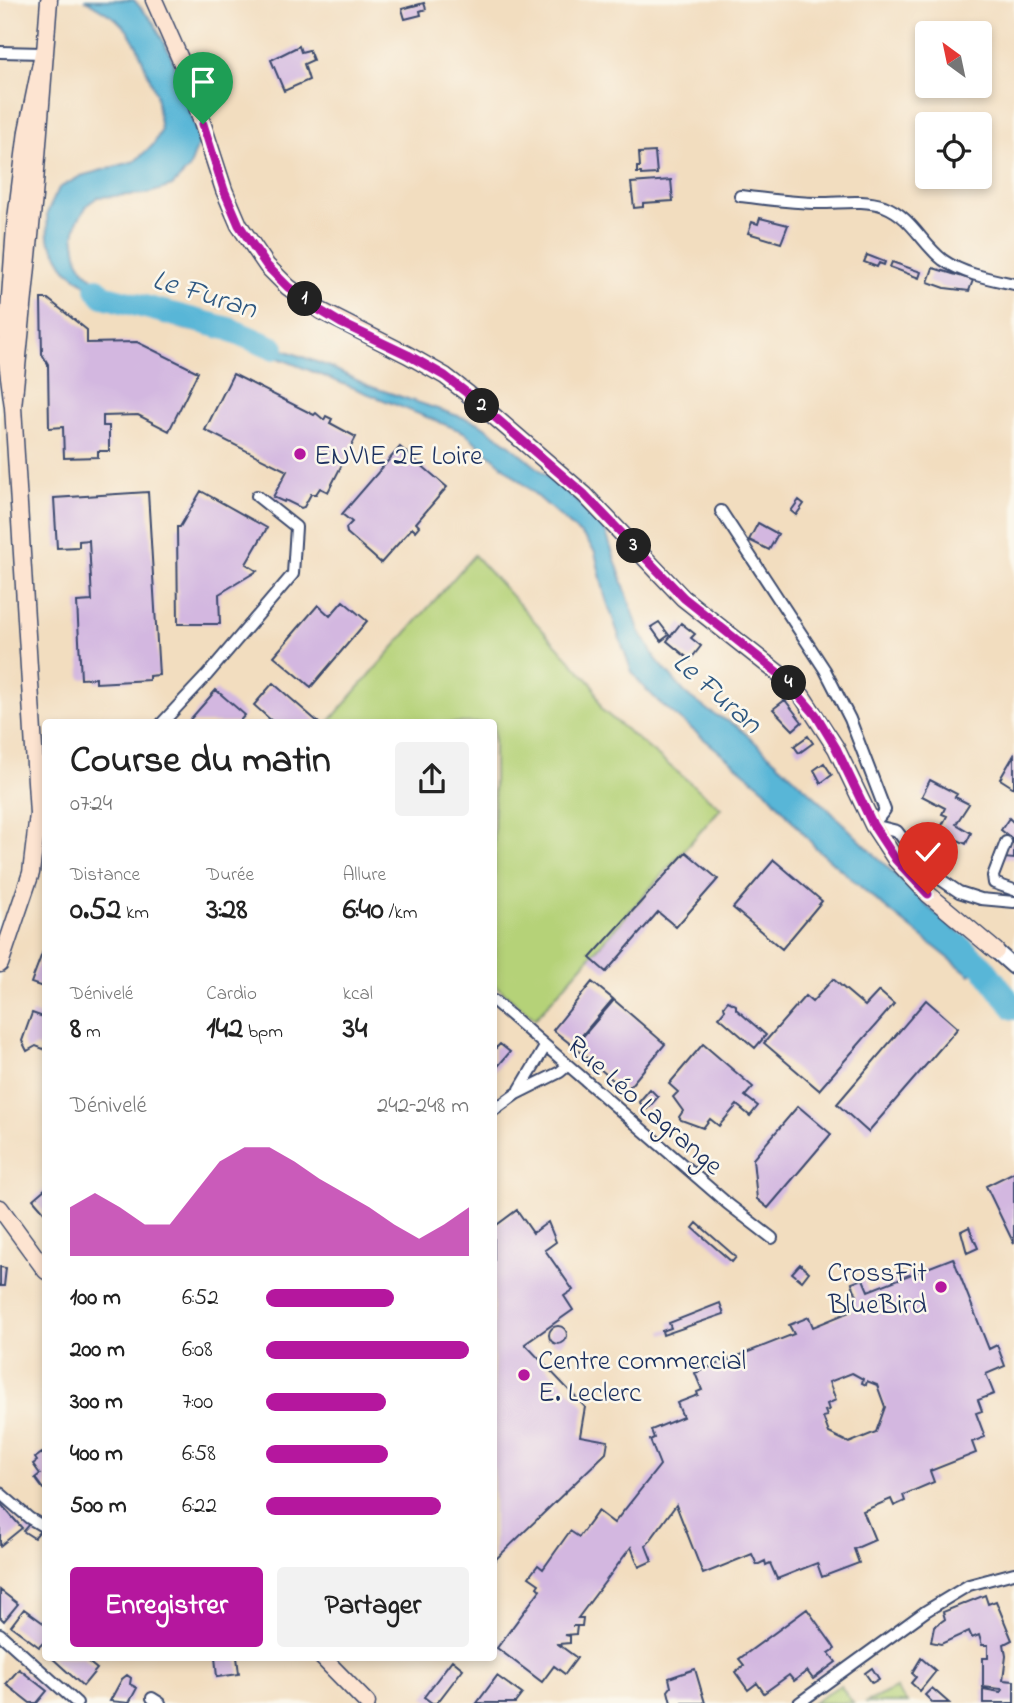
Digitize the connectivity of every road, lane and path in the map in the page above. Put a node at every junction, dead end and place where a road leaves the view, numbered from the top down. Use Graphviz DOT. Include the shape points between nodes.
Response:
graph roads {
  1 [pos="49,0"];
  2 [pos="154,0"];
  3 [pos="0,52"];
  4 [pos="43,53"];
  5 [pos="740,196"];
  6 [pos="1014,284"];
  7 [pos="7,407"];
  8 [pos="257,496"];
  9 [pos="721,511"];
  10 [pos="166,719"];
  11 [pos="38,730"];
  12 [pos="41,807"];
  13 [pos="873,825"];
  14 [pos="1006,842"];
  15 [pos="1014,890"];
  16 [pos="1014,902"];
  17 [pos="996,951"];
  18 [pos="0,964"];
  19 [pos="1014,968"];
  20 [pos="497,1004"];
  21 [pos="545,1046"];
  22 [pos="567,1066"];
  23 [pos="516,1094"];
  24 [pos="497,1108"];
  25 [pos="0,1208"];
  26 [pos="772,1238"];
  27 [pos="42,1266"];
  28 [pos="0,1493"];
  29 [pos="42,1526"];
  30 [pos="1014,1573"];
  31 [pos="0,1634"];
  32 [pos="325,1661"];
  33 [pos="77,1703"];
  34 [pos="367,1703"];
  35 [pos="799,1703"];
  1 -- 4 [label="main road"];
  2 -- 13 [label="main road" via="185,70 224,190 239,225 267,266 321,311 408,355 467,393 585,495 675,590 782,676 816,715"];
  3 -- 4 [label="street"];
  4 -- 7 [label="main road" via="15,226"];
  5 -- 6 [label="street" via="884,206 917,229 945,261"];
  7 -- 11 [label="main road"];
  8 -- 10 [label="street" via="296,527 293,574"];
  9 -- 13 [label="street" via="825,670 850,719 885,810"];
  11 -- 12 [label="main road"];
  12 -- 18 [label="main road" via="31,873"];
  13 -- 16 [label="street" via="897,831 928,871 958,892"];
  13 -- 17 [label="main road" via="896,860 928,894"];
  14 -- 15 [label="street" via="994,883"];
  17 -- 19 [label="street"];
  20 -- 21 [label="street, Rue Léo Lagrange"];
  21 -- 22 [label="street, Rue Léo Lagrange"];
  21 -- 23 [label="street"];
  22 -- 23 [label="street"];
  22 -- 26 [label="street, Rue Léo Lagrange"];
  23 -- 24 [label="street"];
  25 -- 27 [label="main road"];
  28 -- 29 [label="street"];
  30 -- 35 [label="street" via="969,1585"];
  31 -- 33 [label="street"];
  32 -- 34 [label="main road"];
}
